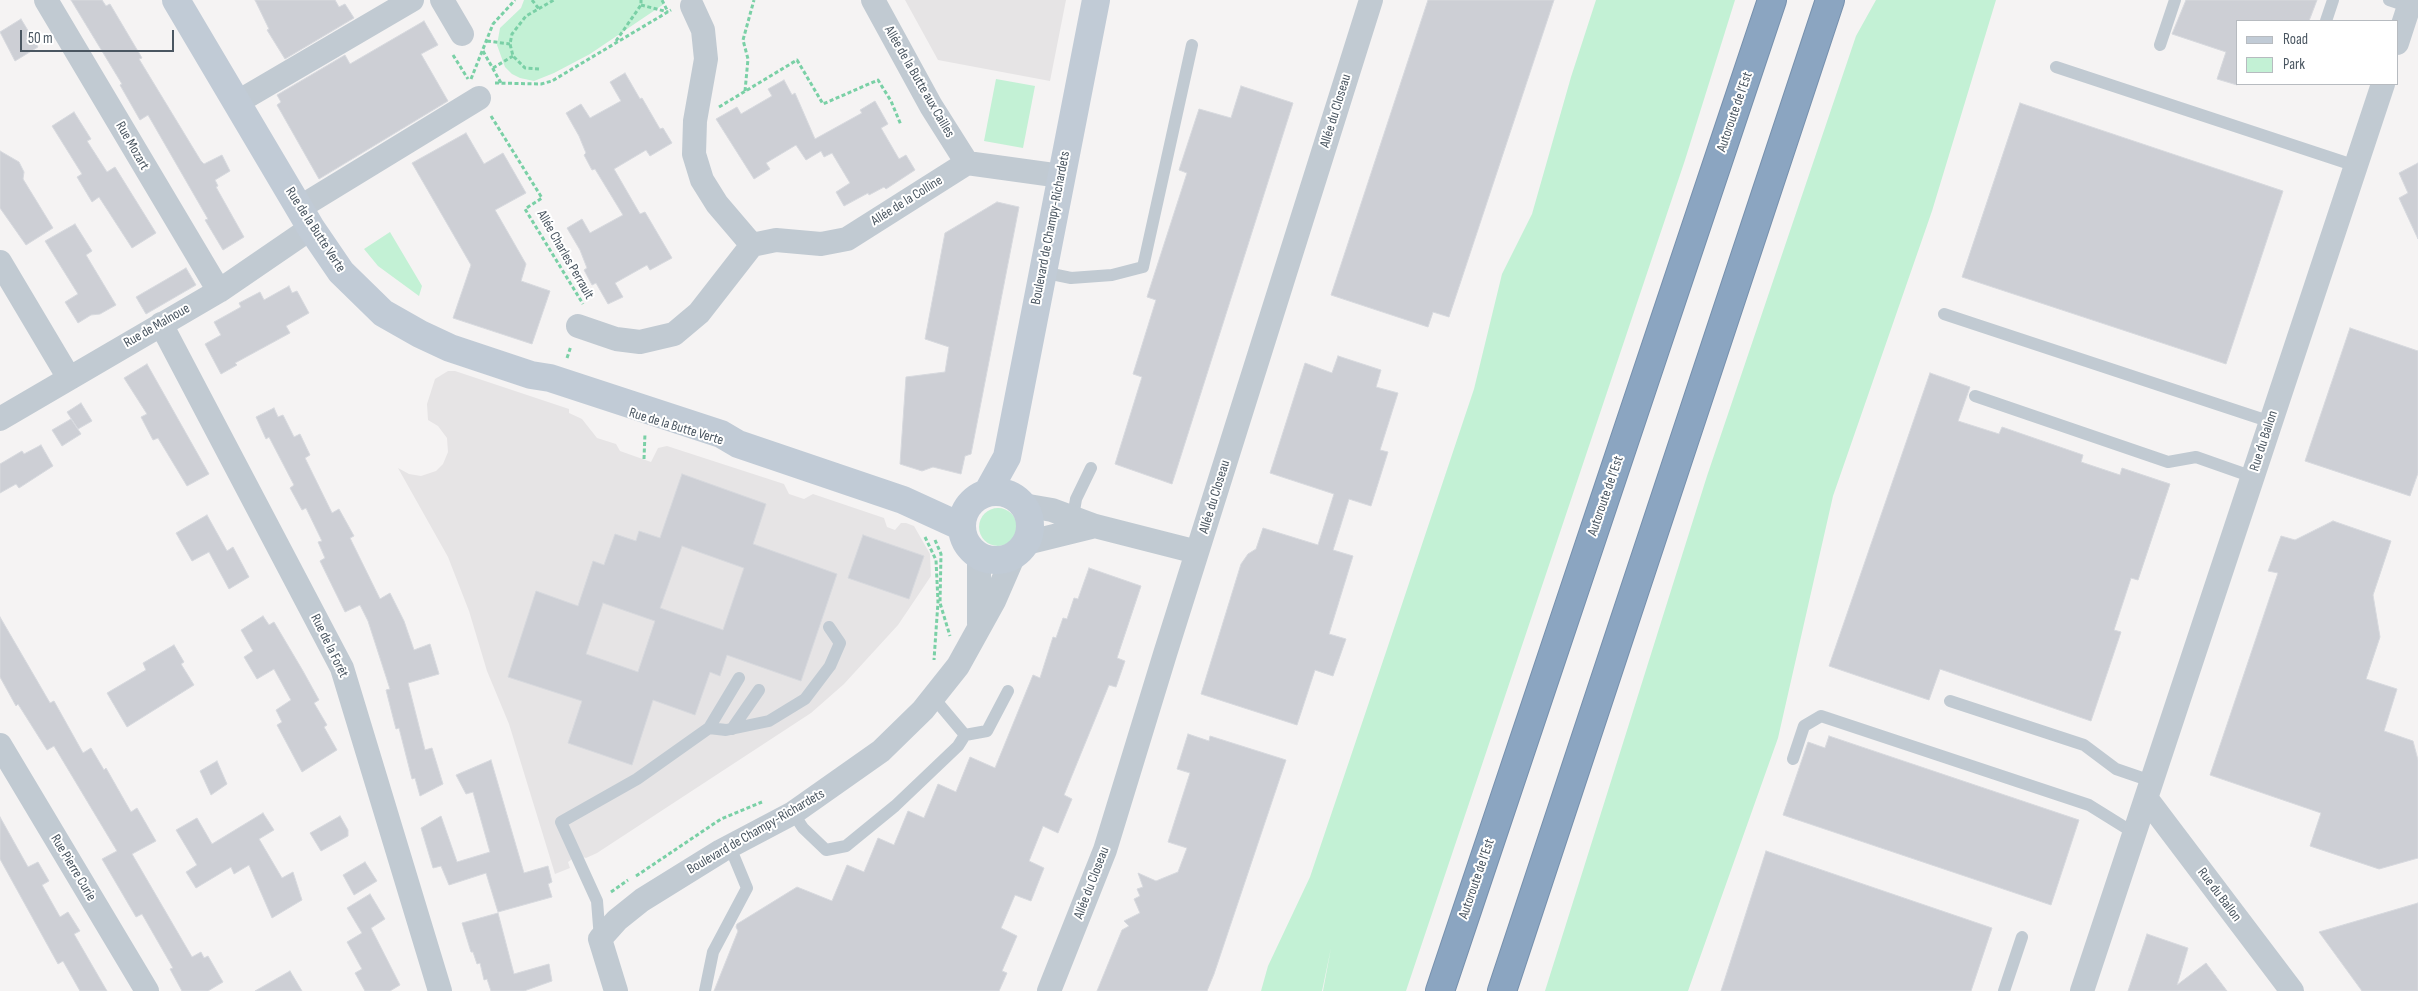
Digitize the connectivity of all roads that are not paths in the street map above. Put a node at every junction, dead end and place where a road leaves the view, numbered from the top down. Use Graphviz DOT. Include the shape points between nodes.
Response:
graph roads {
  1 [pos="46,0"];
  2 [pos="176,0"];
  3 [pos="412,0"];
  4 [pos="442,0"];
  5 [pos="873,0"];
  6 [pos="1096,0"];
  7 [pos="1371,0"];
  8 [pos="1772,0"];
  9 [pos="1830,0"];
  10 [pos="2174,0"];
  11 [pos="2333,0"];
  12 [pos="2407,4"];
  13 [pos="683,7"];
  14 [pos="2326,20"];
  15 [pos="462,34"];
  16 [pos="2398,39"];
  17 [pos="2160,44"];
  18 [pos="1192,45"];
  19 [pos="2056,67"];
  20 [pos="2383,85"];
  21 [pos="481,88"];
  22 [pos="236,103"];
  23 [pos="967,163"];
  24 [pos="2356,166"];
  25 [pos="1061,176"];
  26 [pos="305,218"];
  27 [pos="752,246"];
  28 [pos="0,262"];
  29 [pos="1042,272"];
  30 [pos="219,291"];
  31 [pos="1944,314"];
  32 [pos="161,324"];
  33 [pos="578,326"];
  34 [pos="69,378"];
  35 [pos="1975,396"];
  36 [pos="0,418"];
  37 [pos="2271,422"];
  38 [pos="1007,457"];
  39 [pos="1091,468"];
  40 [pos="2252,477"];
  41 [pos="1019,501"];
  42 [pos="972,509"];
  43 [pos="1073,517"];
  44 [pos="1095,526"];
  45 [pos="1020,549"];
  46 [pos="1198,552"];
  47 [pos="979,556"];
  48 [pos="979,626"];
  49 [pos="829,627"];
  50 [pos="739,678"];
  51 [pos="759,690"];
  52 [pos="1008,691"];
  53 [pos="933,697"];
  54 [pos="1950,701"];
  55 [pos="709,728"];
  56 [pos="732,729"];
  57 [pos="965,735"];
  58 [pos="0,745"];
  59 [pos="1793,759"];
  60 [pos="2148,789"];
  61 [pos="793,813"];
  62 [pos="2134,833"];
  63 [pos="730,847"];
  64 [pos="2022,937"];
  65 [pos="600,939"];
  66 [pos="147,991"];
  67 [pos="440,991"];
  68 [pos="616,991"];
  69 [pos="705,991"];
  70 [pos="1049,991"];
  71 [pos="1440,991"];
  72 [pos="1502,991"];
  73 [pos="2004,991"];
  74 [pos="2082,991"];
  75 [pos="2292,991"];
  1 -- 30 [label="street, Rue Mozart"];
  2 -- 22 [label="street, Rue de la Butte Verte"];
  3 -- 22 [label="street"];
  4 -- 15 [label="street"];
  5 -- 23 [label="street, Allée de la Butte aux Cailles" via="930,106"];
  6 -- 25 [label="street, Boulevard de Champy-Richardets"];
  7 -- 46 [label="street, Allée du Closeau"];
  8 -- 71 [label="highway, Autoroute de l’Est"];
  9 -- 72 [label="highway"];
  10 -- 17 [label="lane"];
  11 -- 14 [label="lane"];
  12 -- 16 [label="street"];
  13 -- 27 [label="street" via="703,30 706,58 695,122 694,154 702,180 717,204"];
  18 -- 29 [label="lane" via="1143,267 1112,275 1071,278"];
  19 -- 24 [label="lane"];
  20 -- 24 [label="street, Rue du Ballon"];
  21 -- 26 [label="street, Rue de Malnoue"];
  22 -- 26 [label="street, Rue de la Butte Verte"];
  23 -- 25 [label="street"];
  23 -- 27 [label="street, Allée de la Colline" via="847,238 821,244 776,240"];
  24 -- 37 [label="street, Rue du Ballon"];
  25 -- 29 [label="street, Boulevard de Champy-Richardets"];
  26 -- 30 [label="street, Rue de Malnoue"];
  26 -- 42 [label="street, Rue de la Butte Verte" via="341,272 384,313 450,348 531,374 547,385 718,443 738,444 903,500"];
  27 -- 33 [label="street" via="699,313 674,334 640,342 616,339"];
  28 -- 34 [label="street"];
  29 -- 38 [label="street, Boulevard de Champy-Richardets"];
  30 -- 32 [label="street, Rue de Malnoue"];
  31 -- 37 [label="lane"];
  32 -- 34 [label="street, Rue de Malnoue"];
  32 -- 67 [label="street, Rue de la Forêt" via="342,668"];
  34 -- 36 [label="street, Rue de Malnoue"];
  35 -- 40 [label="lane" via="2168,462 2196,457"];
  37 -- 40 [label="street, Rue du Ballon"];
  38 -- 41 [label="street, Boulevard de Champy-Richardets"];
  38 -- 42 [label="street, Boulevard de Champy-Richardets"];
  39 -- 43 [label="lane" via="1076,499"];
  40 -- 60 [label="street, Rue du Ballon"];
  41 -- 42 [label="street" via="1001,492"];
  41 -- 43 [label="street"];
  41 -- 45 [label="street" via="1030,517 1031,526"];
  42 -- 47 [label="street" via="968,544"];
  43 -- 44 [label="street"];
  44 -- 45 [label="street"];
  44 -- 46 [label="street"];
  45 -- 47 [label="street" via="996,560"];
  45 -- 48 [label="street, Boulevard de Champy-Richardets"];
  46 -- 70 [label="street, Allée du Closeau" via="1105,850"];
  47 -- 48 [label="street, Boulevard de Champy-Richardets"];
  48 -- 53 [label="street, Boulevard de Champy-Richardets" via="958,666"];
  49 -- 56 [label="lane" via="840,643 830,666 806,700 770,721"];
  50 -- 55 [label="lane"];
  51 -- 56 [label="lane"];
  52 -- 57 [label="lane" via="987,731"];
  53 -- 57 [label="lane"];
  53 -- 61 [label="street, Boulevard de Champy-Richardets" via="881,751"];
  54 -- 60 [label="lane" via="2084,745"];
  55 -- 56 [label="lane"];
  55 -- 65 [label="lane" via="637,779 561,822 597,901"];
  57 -- 61 [label="lane" via="958,746 895,806 846,846 826,850 803,828"];
  58 -- 66 [label="street, Rue Pierre Curie"];
  59 -- 62 [label="lane" via="1804,726 1821,716 2089,805"];
  60 -- 62 [label="street, Rue du Ballon"];
  60 -- 75 [label="street, Rue du Ballon"];
  61 -- 63 [label="street, Boulevard de Champy-Richardets"];
  62 -- 74 [label="street, Rue du Ballon"];
  63 -- 65 [label="street, Boulevard de Champy-Richardets" via="642,900"];
  63 -- 69 [label="lane" via="747,888 713,952"];
  64 -- 73 [label="lane"];
  65 -- 68 [label="street"];
}
